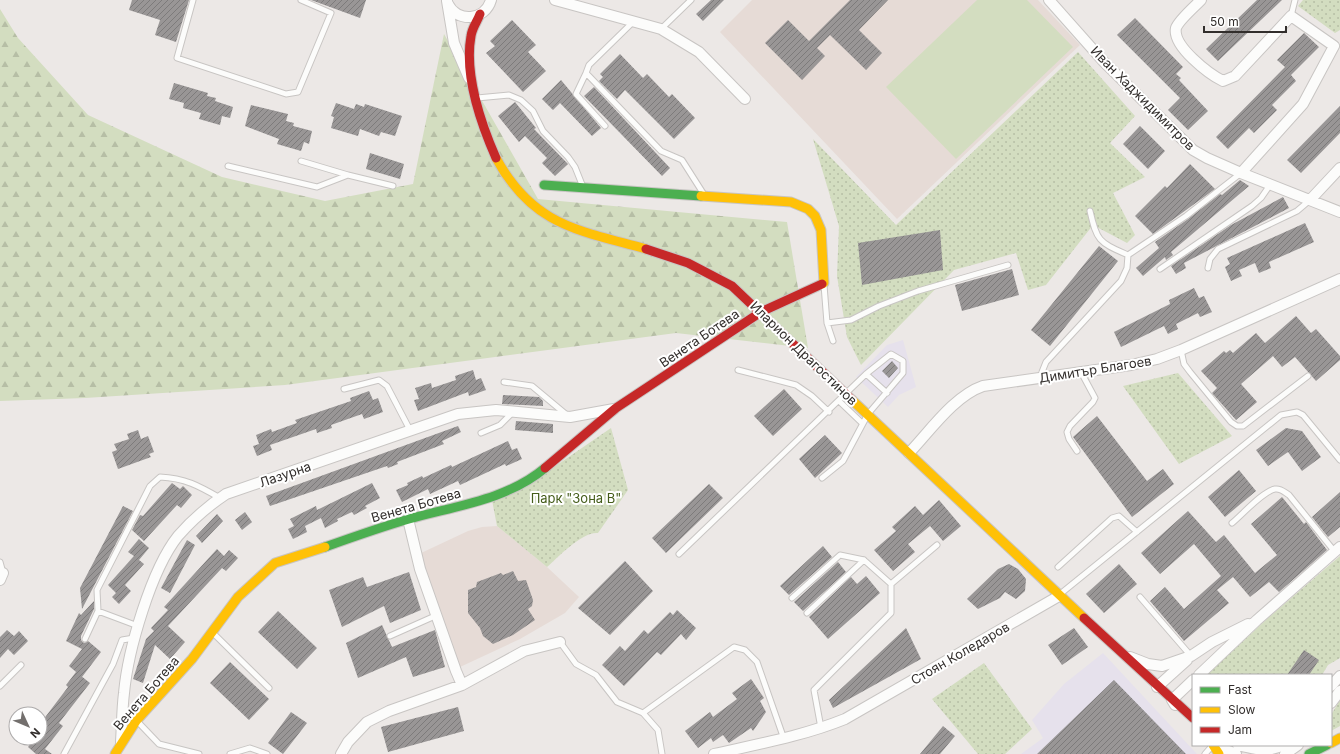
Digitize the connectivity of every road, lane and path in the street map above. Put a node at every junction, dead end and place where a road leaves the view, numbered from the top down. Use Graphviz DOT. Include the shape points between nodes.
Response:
graph roads {
  1 [pos="193,0"];
  2 [pos="300,0"];
  3 [pos="491,0"];
  4 [pos="555,0"];
  5 [pos="691,0"];
  6 [pos="1049,0"];
  7 [pos="1201,0"];
  8 [pos="1295,0"];
  9 [pos="447,1"];
  10 [pos="580,3"];
  11 [pos="480,14"];
  12 [pos="1291,16"];
  13 [pos="633,21"];
  14 [pos="661,29"];
  15 [pos="1337,44"];
  16 [pos="586,73"];
  17 [pos="475,94"];
  18 [pos="745,99"];
  19 [pos="606,126"];
  20 [pos="301,161"];
  21 [pos="228,166"];
  22 [pos="1340,168"];
  23 [pos="1241,173"];
  24 [pos="348,175"];
  25 [pos="544,185"];
  26 [pos="1270,185"];
  27 [pos="393,186"];
  28 [pos="583,187"];
  29 [pos="704,195"];
  30 [pos="1311,199"];
  31 [pos="1090,211"];
  32 [pos="1340,212"];
  33 [pos="1128,255"];
  34 [pos="1008,265"];
  35 [pos="1208,268"];
  36 [pos="1160,269"];
  37 [pos="1340,279"];
  38 [pos="824,283"];
  39 [pos="761,312"];
  40 [pos="827,323"];
  41 [pos="833,341"];
  42 [pos="1181,350"];
  43 [pos="738,370"];
  44 [pos="1081,372"];
  45 [pos="866,374"];
  46 [pos="1308,376"];
  47 [pos="1042,378"];
  48 [pos="504,382"];
  49 [pos="344,389"];
  50 [pos="847,394"];
  51 [pos="887,394"];
  52 [pos="840,401"];
  53 [pos="616,408"];
  54 [pos="513,412"];
  55 [pos="829,412"];
  56 [pos="868,414"];
  57 [pos="570,418"];
  58 [pos="862,423"];
  59 [pos="410,430"];
  60 [pos="481,433"];
  61 [pos="1078,451"];
  62 [pos="910,453"];
  63 [pos="1340,460"];
  64 [pos="822,478"];
  65 [pos="220,498"];
  66 [pos="408,519"];
  67 [pos="1232,523"];
  68 [pos="1137,532"];
  69 [pos="937,545"];
  70 [pos="1337,549"];
  71 [pos="679,554"];
  72 [pos="864,560"];
  73 [pos="0,562"];
  74 [pos="1058,567"];
  75 [pos="1,576"];
  76 [pos="891,584"];
  77 [pos="1059,596"];
  78 [pos="1140,597"];
  79 [pos="792,598"];
  80 [pos="98,611"];
  81 [pos="807,613"];
  82 [pos="435,616"];
  83 [pos="1257,620"];
  84 [pos="138,626"];
  85 [pos="212,632"];
  86 [pos="390,636"];
  87 [pos="135,638"];
  88 [pos="85,639"];
  89 [pos="560,642"];
  90 [pos="1123,654"];
  91 [pos="1192,656"];
  92 [pos="21,665"];
  93 [pos="1199,674"];
  94 [pos="1340,676"];
  95 [pos="1192,681"];
  96 [pos="462,685"];
  97 [pos="1332,685"];
  98 [pos="0,686"];
  99 [pos="1157,687"];
  100 [pos="269,688"];
  101 [pos="1340,691"];
  102 [pos="1172,700"];
  103 [pos="1332,702"];
  104 [pos="643,713"];
  105 [pos="1192,717"];
  106 [pos="136,720"];
  107 [pos="1192,723"];
  108 [pos="821,729"];
  109 [pos="784,739"];
  110 [pos="121,742"];
  111 [pos="1212,746"];
  112 [pos="1216,746"];
  113 [pos="1242,746"];
  114 [pos="1280,746"];
  115 [pos="1297,746"];
  116 [pos="1325,746"];
  117 [pos="1330,746"];
  118 [pos="64,754"];
  119 [pos="115,754"];
  120 [pos="199,754"];
  121 [pos="230,754"];
  122 [pos="267,754"];
  123 [pos="341,754"];
  124 [pos="662,754"];
  125 [pos="714,754"];
  126 [pos="1204,754"];
  127 [pos="1236,754"];
  128 [pos="1285,754"];
  129 [pos="1309,754"];
  130 [pos="1323,754"];
  1 -- 2 [label="lane" via="177,58 286,94 298,92 332,13"];
  3 -- 11 [label="street" via="486,10"];
  4 -- 10 [label="street"];
  5 -- 14 [label="lane"];
  6 -- 23 [label="street, Иван Хаджидимитров" via="1104,62 1181,139 1207,158"];
  7 -- 12 [label="street" via="1176,26 1175,35 1178,43 1211,76 1223,81 1235,76"];
  8 -- 12 [label="lane"];
  9 -- 11 [label="street" via="460,16 467,18"];
  9 -- 17 [label="street, Иларион Драгостинов" via="454,42"];
  10 -- 13 [label="street"];
  11 -- 17 [label="street, Иларион Драгостинов" via="470,37"];
  12 -- 15 [label="street"];
  13 -- 14 [label="street"];
  13 -- 16 [label="lane" via="589,65"];
  14 -- 18 [label="street" via="699,52"];
  15 -- 23 [label="street" via="1303,104"];
  16 -- 19 [label="lane" via="576,94"];
  16 -- 29 [label="lane" via="661,151 682,160"];
  17 -- 28 [label="lane" via="509,95 521,100 533,111 543,131 575,166"];
  17 -- 39 [label="street, Иларион Драгостинов" via="487,140 496,159 514,187 543,214 572,229 692,263 732,286"];
  20 -- 24 [label="lane"];
  21 -- 24 [label="lane" via="317,187"];
  22 -- 30 [label="street"];
  23 -- 26 [label="street, Иван Хаджидимитров"];
  23 -- 33 [label="lane" via="1186,216"];
  24 -- 27 [label="lane"];
  25 -- 28 [label="street"];
  26 -- 30 [label="street, Иван Хаджидимитров"];
  26 -- 36 [label="lane" via="1265,194 1252,206"];
  28 -- 29 [label="street"];
  29 -- 38 [label="street" via="791,202 808,210 820,226"];
  30 -- 32 [label="street, Иван Хаджидимитров"];
  30 -- 35 [label="lane" via="1297,211 1218,249 1210,258"];
  31 -- 33 [label="lane" via="1097,237"];
  33 -- 47 [label="lane" via="1125,275 1046,362"];
  34 -- 40 [label="lane" via="918,291 851,320"];
  37 -- 42 [label="street, Димитър Благоев"];
  38 -- 39 [label="street, Венета Ботева"];
  38 -- 40 [label="lane"];
  39 -- 50 [label="street, Иларион Драгостинов"];
  39 -- 53 [label="street, Венета Ботева"];
  40 -- 41 [label="lane"];
  42 -- 44 [label="street, Димитър Благоев" via="1131,365"];
  42 -- 46 [label="lane" via="1184,364 1237,426 1243,426"];
  43 -- 55 [label="lane" via="796,385"];
  44 -- 47 [label="street, Димитър Благоев"];
  44 -- 61 [label="lane" via="1095,398 1066,432"];
  45 -- 50 [label="lane"];
  45 -- 51 [label="lane"];
  45 -- 51 [label="lane" via="891,354 899,357 903,361 903,373"];
  47 -- 62 [label="street, Димитър Благоев" via="983,386 972,390 959,400"];
  48 -- 57 [label="lane" via="532,386"];
  49 -- 59 [label="lane" via="379,380 387,386"];
  50 -- 52 [label="lane"];
  50 -- 56 [label="street, Иларион Драгостинов"];
  51 -- 56 [label="lane"];
  52 -- 55 [label="lane"];
  52 -- 58 [label="lane"];
  53 -- 57 [label="street, Лазурна"];
  53 -- 66 [label="street, Венета Ботева" via="534,477 520,485 492,496"];
  54 -- 57 [label="street, Лазурна"];
  54 -- 59 [label="street, Лазурна" via="496,410 458,414"];
  54 -- 60 [label="lane" via="500,425"];
  55 -- 71 [label="lane"];
  56 -- 58 [label="lane"];
  56 -- 62 [label="street, Иларион Драгостинов"];
  58 -- 64 [label="lane" via="843,460"];
  59 -- 65 [label="street, Лазурна"];
  62 -- 77 [label="street, Иларион Драгостинов"];
  63 -- 68 [label="lane" via="1303,415 1296,412 1280,415"];
  65 -- 80 [label="lane" via="193,483 177,478 160,477 150,486 97,590"];
  65 -- 84 [label="street, Лазурна" via="204,509 178,537 158,569"];
  66 -- 82 [label="street"];
  66 -- 85 [label="street, Венета Ботева" via="275,563 238,597"];
  67 -- 70 [label="lane" via="1268,492 1281,490"];
  68 -- 74 [label="lane" via="1123,518 1112,518"];
  68 -- 77 [label="lane"];
  69 -- 76 [label="lane"];
  70 -- 83 [label="street"];
  72 -- 76 [label="lane"];
  72 -- 79 [label="lane" via="840,555"];
  72 -- 81 [label="lane"];
  73 -- 75 [label="lane"];
  76 -- 108 [label="lane" via="891,613 814,690"];
  77 -- 90 [label="street"];
  77 -- 108 [label="street, Стоян Коледаров" via="866,708"];
  78 -- 91 [label="lane"];
  80 -- 84 [label="lane"];
  80 -- 88 [label="lane"];
  82 -- 86 [label="lane"];
  82 -- 96 [label="street"];
  83 -- 91 [label="street" via="1212,642"];
  83 -- 93 [label="street"];
  84 -- 87 [label="street, Лазурна"];
  85 -- 100 [label="lane"];
  85 -- 106 [label="street, Венета Ботева" via="192,659"];
  87 -- 110 [label="street, Лазурна" via="124,692"];
  87 -- 118 [label="lane" via="122,640 113,664"];
  89 -- 96 [label="street" via="524,651"];
  89 -- 104 [label="lane" via="576,664 596,676 617,702"];
  90 -- 91 [label="street" via="1155,666"];
  90 -- 99 [label="street"];
  91 -- 99 [label="street"];
  92 -- 98 [label="lane"];
  94 -- 97 [label="street"];
  95 -- 102 [label="street"];
  96 -- 123 [label="street" via="389,711 367,722 348,742"];
  99 -- 102 [label="street"];
  101 -- 103 [label="street"];
  102 -- 105 [label="street"];
  102 -- 107 [label="street"];
  104 -- 109 [label="lane" via="734,647 745,650 757,662"];
  104 -- 124 [label="lane" via="658,730"];
  106 -- 110 [label="street, Венета Ботева"];
  106 -- 120 [label="lane" via="159,744"];
  108 -- 109 [label="street, Стоян Коледаров"];
  109 -- 125 [label="street, Стоян Коледаров"];
  110 -- 119 [label="street, Венета Ботева"];
  111 -- 126 [label="lane"];
  112 -- 127 [label="street"];
  113 -- 114 [label="street" via="1270,750"];
  115 -- 128 [label="street"];
  116 -- 129 [label="street"];
  117 -- 130 [label="street"];
  121 -- 122 [label="lane" via="250,748"];
}
